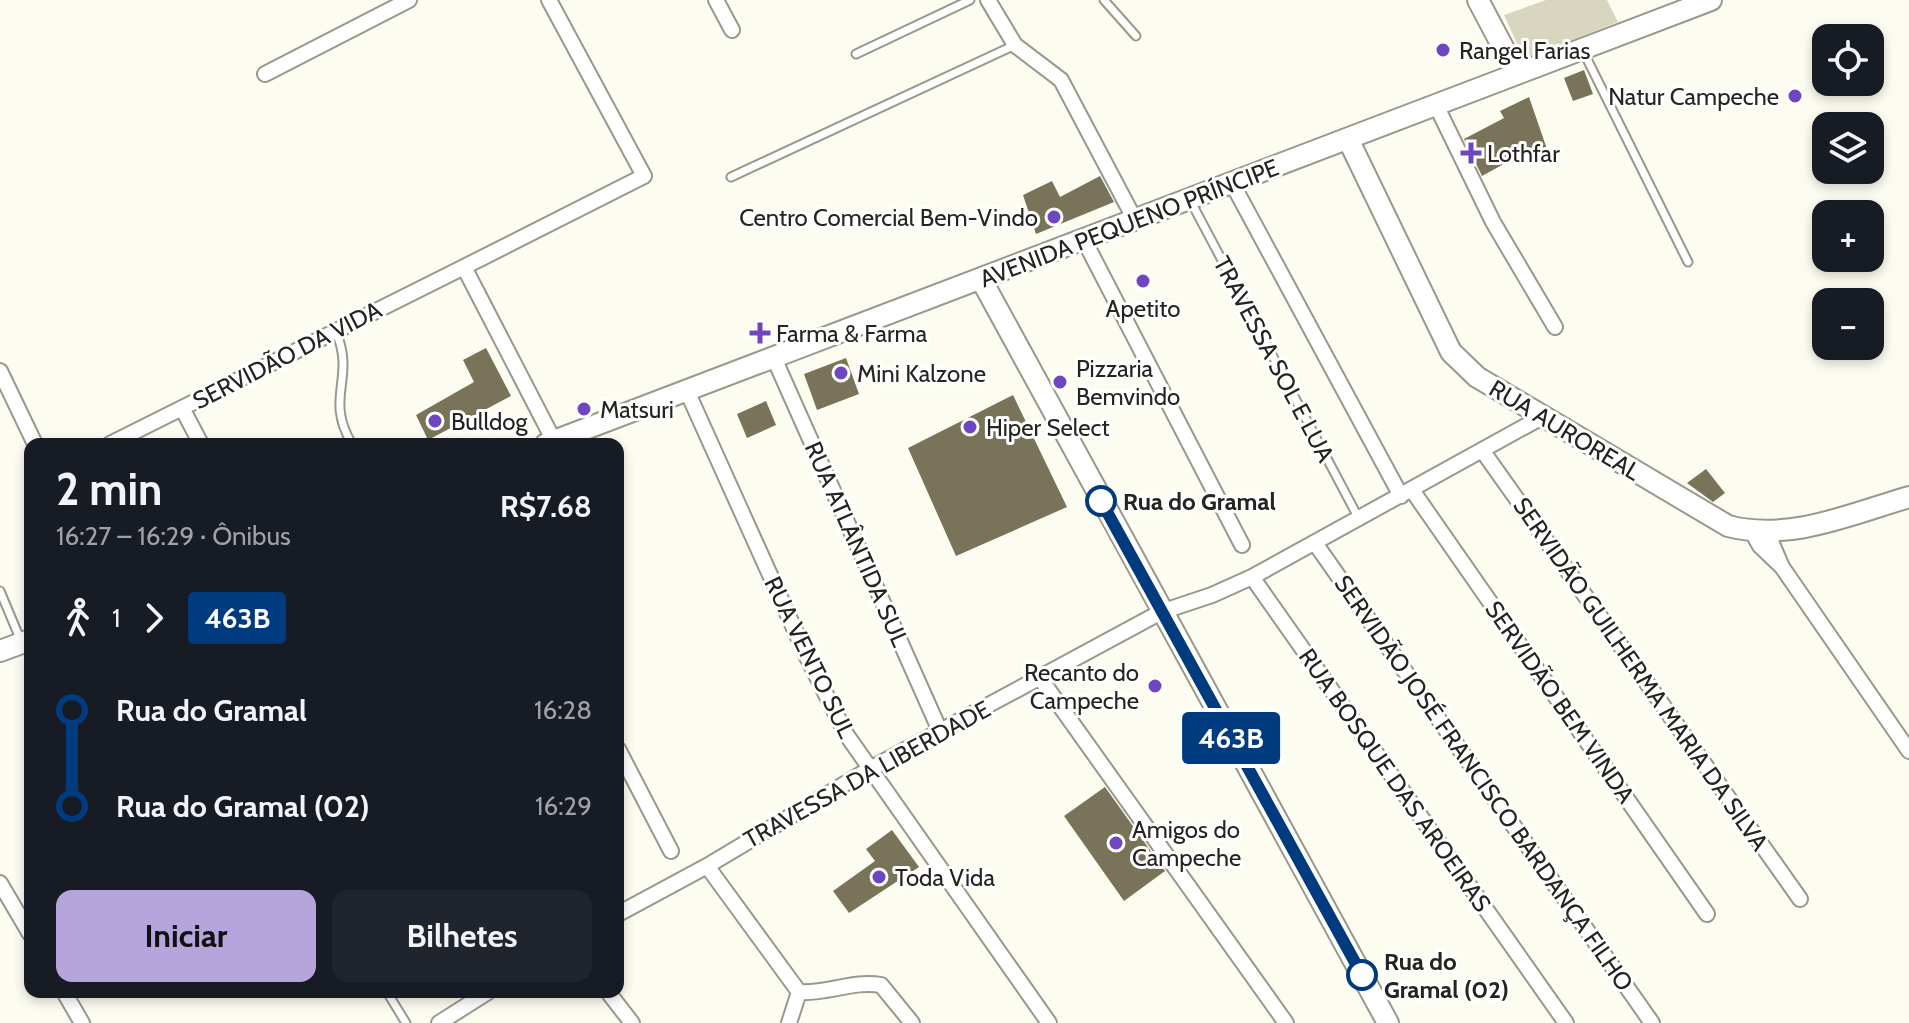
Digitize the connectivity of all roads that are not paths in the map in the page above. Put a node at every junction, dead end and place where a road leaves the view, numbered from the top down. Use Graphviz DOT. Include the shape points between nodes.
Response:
graph roads {
  1 [pos="409,0"];
  2 [pos="549,0"];
  3 [pos="716,0"];
  4 [pos="970,0"];
  5 [pos="988,0"];
  6 [pos="1104,0"];
  7 [pos="1478,0"];
  8 [pos="1711,0"];
  9 [pos="732,30"];
  10 [pos="1136,36"];
  11 [pos="1015,45"];
  12 [pos="1583,49"];
  13 [pos="856,54"];
  14 [pos="265,74"];
  15 [pos="1517,74"];
  16 [pos="1436,105"];
  17 [pos="1348,139"];
  18 [pos="731,177"];
  19 [pos="1232,183"];
  20 [pos="1190,199"];
  21 [pos="1135,220"];
  22 [pos="1084,240"];
  23 [pos="1688,262"];
  24 [pos="464,267"];
  25 [pos="981,279"];
  26 [pos="1555,327"];
  27 [pos="336,331"];
  28 [pos="774,358"];
  29 [pos="0,371"];
  30 [pos="687,391"];
  31 [pos="182,408"];
  32 [pos="1542,417"];
  33 [pos="32,438"];
  34 [pos="122,438"];
  35 [pos="198,438"];
  36 [pos="349,438"];
  37 [pos="548,438"];
  38 [pos="561,438"];
  39 [pos="1482,450"];
  40 [pos="1406,493"];
  41 [pos="1909,497"];
  42 [pos="1359,519"];
  43 [pos="1760,532"];
  44 [pos="1315,543"];
  45 [pos="1242,545"];
  46 [pos="1252,577"];
  47 [pos="0,591"];
  48 [pos="1161,612"];
  49 [pos="24,638"];
  50 [pos="24,643"];
  51 [pos="0,651"];
  52 [pos="1040,678"];
  53 [pos="940,731"];
  54 [pos="1909,751"];
  55 [pos="624,761"];
  56 [pos="868,770"];
  57 [pos="671,851"];
  58 [pos="707,866"];
  59 [pos="0,883"];
  60 [pos="1800,899"];
  61 [pos="624,911"];
  62 [pos="1707,914"];
  63 [pos="24,924"];
  64 [pos="799,992"];
  65 [pos="67,998"];
  66 [pos="391,998"];
  67 [pos="479,998"];
  68 [pos="613,998"];
  69 [pos="82,1023"];
  70 [pos="406,1023"];
  71 [pos="439,1023"];
  72 [pos="632,1023"];
  73 [pos="789,1023"];
  74 [pos="912,1023"];
  75 [pos="1049,1023"];
  76 [pos="1286,1023"];
  77 [pos="1388,1023"];
  78 [pos="1566,1023"];
  79 [pos="1652,1023"];
  1 -- 14 [label="street"];
  2 -- 24 [label="street, SERVIDÃO DA VIDA" via="644,176"];
  3 -- 9 [label="street"];
  4 -- 13 [label="lane"];
  5 -- 11 [label="street"];
  6 -- 10 [label="lane"];
  7 -- 15 [label="main road"];
  8 -- 12 [label="main road, AVENIDA PEQUENO PRÍNCIPE"];
  11 -- 18 [label="lane"];
  11 -- 21 [label="street" via="1061,80"];
  12 -- 15 [label="main road, AVENIDA PEQUENO PRÍNCIPE"];
  12 -- 23 [label="lane"];
  15 -- 16 [label="main road, AVENIDA PEQUENO PRÍNCIPE"];
  16 -- 17 [label="main road, AVENIDA PEQUENO PRÍNCIPE"];
  16 -- 26 [label="street" via="1493,222"];
  17 -- 19 [label="main road, AVENIDA PEQUENO PRÍNCIPE"];
  17 -- 32 [label="main road, RUA AUROREAL" via="1451,352 1477,377"];
  19 -- 20 [label="main road, AVENIDA PEQUENO PRÍNCIPE"];
  19 -- 40 [label="street, SERVIDÃO BEM VINDA"];
  20 -- 21 [label="main road, AVENIDA PEQUENO PRÍNCIPE"];
  20 -- 42 [label="lane, TRAVESSA SOL E LUA"];
  21 -- 22 [label="main road, AVENIDA PEQUENO PRÍNCIPE"];
  22 -- 25 [label="main road, AVENIDA PEQUENO PRÍNCIPE"];
  22 -- 45 [label="street"];
  24 -- 27 [label="street, SERVIDÃO DA VIDA"];
  24 -- 37 [label="street"];
  25 -- 28 [label="main road, AVENIDA PEQUENO PRÍNCIPE"];
  25 -- 48 [label="main road"];
  27 -- 31 [label="street, SERVIDÃO DA VIDA"];
  27 -- 36 [label="lane" via="346,370 339,415"];
  28 -- 30 [label="main road, AVENIDA PEQUENO PRÍNCIPE"];
  28 -- 53 [label="street, RUA ATLÂNTIDA SUL"];
  29 -- 33 [label="street"];
  30 -- 38 [label="main road, AVENIDA PEQUENO PRÍNCIPE"];
  30 -- 56 [label="street, RUA VENTO SUL" via="823,693"];
  31 -- 34 [label="street, SERVIDÃO DA VIDA"];
  31 -- 35 [label="street"];
  32 -- 39 [label="street, TRAVESSA DA LIBERDADE"];
  32 -- 43 [label="main road, RUA AUROREAL" via="1706,515"];
  39 -- 40 [label="street, TRAVESSA DA LIBERDADE"];
  39 -- 60 [label="street, SERVIDÃO GUILHERMA MARIA DA SILVA"];
  40 -- 42 [label="street, TRAVESSA DA LIBERDADE"];
  40 -- 62 [label="street, SERVIDÃO BEM VINDA"];
  41 -- 43 [label="main road, RUA AUROREAL" via="1797,529"];
  42 -- 44 [label="street, TRAVESSA DA LIBERDADE"];
  43 -- 54 [label="street"];
  44 -- 46 [label="street, TRAVESSA DA LIBERDADE"];
  44 -- 79 [label="street, SERVIDÃO JOSÉ FRANCISCO BARDANÇA FILHO"];
  46 -- 48 [label="street, TRAVESSA DA LIBERDADE"];
  46 -- 78 [label="street, RUA BOSQUE DAS AROEIRAS"];
  47 -- 49 [label="lane"];
  48 -- 52 [label="street, TRAVESSA DA LIBERDADE"];
  48 -- 77 [label="main road"];
  50 -- 51 [label="main road"];
  52 -- 53 [label="street, TRAVESSA DA LIBERDADE"];
  52 -- 76 [label="street"];
  53 -- 56 [label="street, TRAVESSA DA LIBERDADE"];
  55 -- 57 [label="street"];
  56 -- 58 [label="street, TRAVESSA DA LIBERDADE"];
  56 -- 75 [label="street, RUA VENTO SUL"];
  58 -- 61 [label="street, TRAVESSA DA LIBERDADE"];
  58 -- 64 [label="street"];
  59 -- 63 [label="street"];
  64 -- 73 [label="street"];
  64 -- 74 [label="street" via="881,985"];
  65 -- 69 [label="street"];
  66 -- 70 [label="lane"];
  67 -- 71 [label="street"];
  68 -- 72 [label="street"];
}
